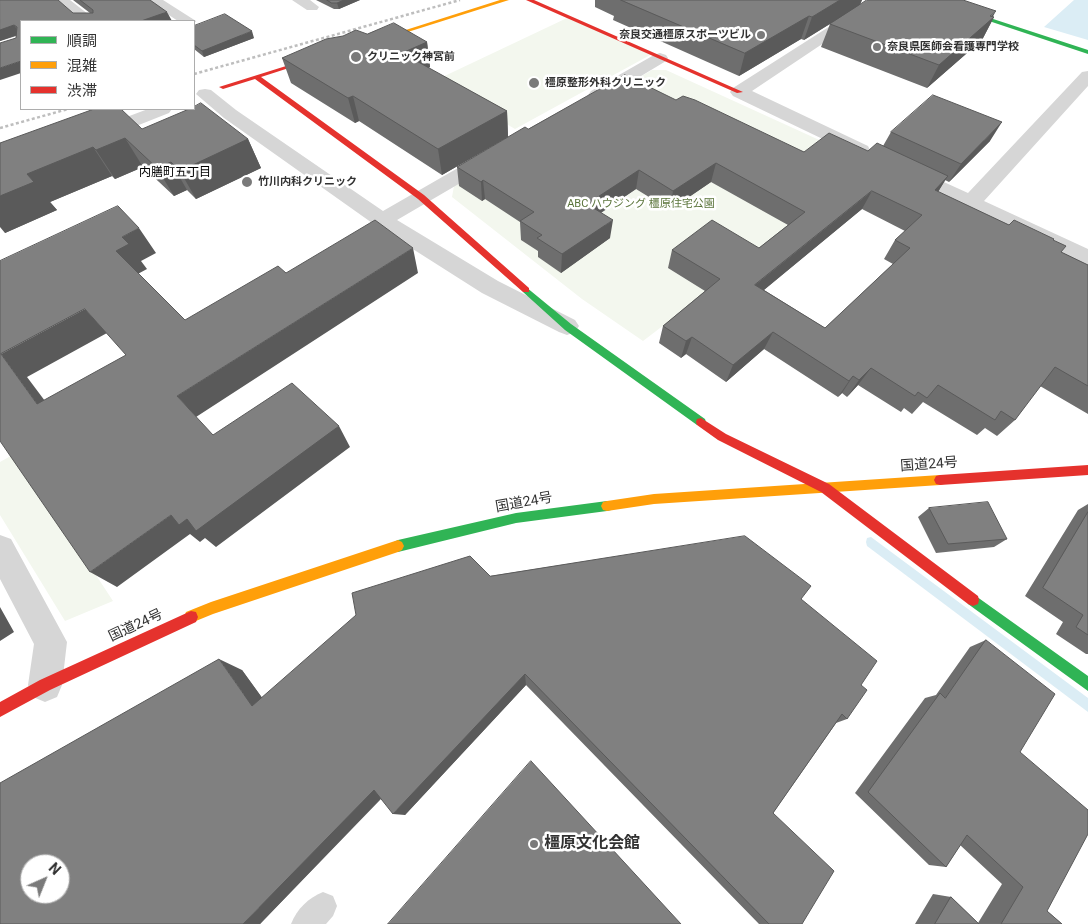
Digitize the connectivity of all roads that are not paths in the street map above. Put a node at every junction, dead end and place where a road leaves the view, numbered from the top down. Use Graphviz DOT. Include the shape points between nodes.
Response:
graph roads {
  1 [pos="61,0"];
  2 [pos="153,0"];
  3 [pos="506,0"];
  4 [pos="529,0"];
  5 [pos="881,0"];
  6 [pos="929,0"];
  7 [pos="84,20"];
  8 [pos="186,20"];
  9 [pos="358,46"];
  10 [pos="1088,52"];
  11 [pos="330,54"];
  12 [pos="660,58"];
  13 [pos="1088,76"];
  14 [pos="256,77"];
  15 [pos="223,87"];
  16 [pos="739,92"];
  17 [pos="199,95"];
  18 [pos="582,103"];
  19 [pos="160,110"];
  20 [pos="82,141"];
  21 [pos="508,147"];
  22 [pos="875,157"];
  23 [pos="892,165"];
  24 [pos="421,197"];
  25 [pos="971,202"];
  26 [pos="382,220"];
  27 [pos="1088,258"];
  28 [pos="568,327"];
  29 [pos="1088,470"];
  30 [pos="825,488"];
  31 [pos="0,549"];
  32 [pos="1088,684"];
  33 [pos="46,685"];
  34 [pos="0,710"];
  1 -- 7 [label="street"];
  2 -- 8 [label="street"];
  3 -- 9 [label="main road"];
  4 -- 12 [label="main road"];
  5 -- 16 [label="street"];
  6 -- 10 [label="main road"];
  11 -- 14 [label="main road"];
  12 -- 16 [label="main road"];
  12 -- 18 [label="street"];
  13 -- 25 [label="street"];
  14 -- 15 [label="main road"];
  14 -- 24 [label="main road"];
  15 -- 17 [label="street"];
  16 -- 22 [label="street"];
  17 -- 26 [label="street"];
  19 -- 20 [label="street"];
  21 -- 24 [label="street"];
  23 -- 25 [label="street"];
  24 -- 26 [label="street"];
  24 -- 28 [label="main road"];
  25 -- 27 [label="street"];
  26 -- 28 [label="street" via="490,287"];
  28 -- 30 [label="main road" via="722,437"];
  29 -- 30 [label="main road, 国道24号"];
  30 -- 32 [label="main road"];
  30 -- 33 [label="main road, 国道24号" via="654,499 516,518 390,548 211,608"];
  31 -- 33 [label="street" via="51,642"];
  33 -- 34 [label="main road, 国道24号"];
}
